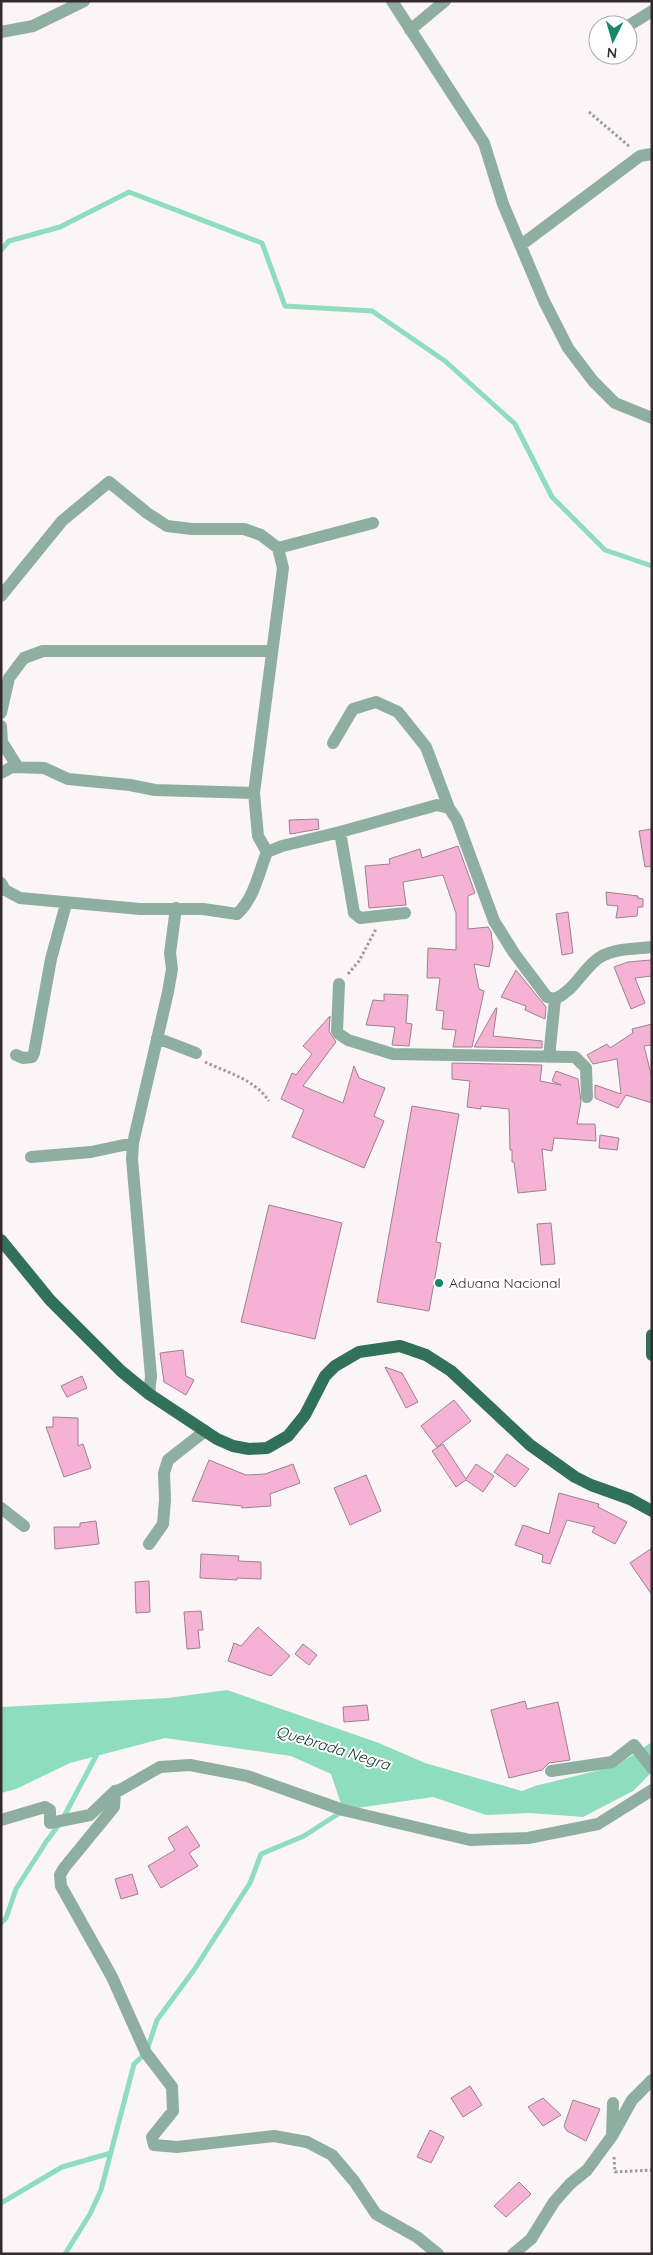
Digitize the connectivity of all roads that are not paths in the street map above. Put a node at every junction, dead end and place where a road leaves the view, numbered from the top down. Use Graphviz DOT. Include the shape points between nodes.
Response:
graph roads {
  1 [pos="84,1"];
  2 [pos="392,1"];
  3 [pos="445,1"];
  4 [pos="652,11"];
  5 [pos="638,20"];
  6 [pos="410,30"];
  7 [pos="1,32"];
  8 [pos="646,155"];
  9 [pos="520,245"];
  10 [pos="652,418"];
  11 [pos="373,522"];
  12 [pos="278,548"];
  13 [pos="1,596"];
  14 [pos="272,651"];
  15 [pos="1,713"];
  16 [pos="1,726"];
  17 [pos="334,743"];
  18 [pos="17,766"];
  19 [pos="1,773"];
  20 [pos="254,793"];
  21 [pos="449,808"];
  22 [pos="340,832"];
  23 [pos="267,852"];
  24 [pos="1,883"];
  25 [pos="66,904"];
  26 [pos="176,908"];
  27 [pos="405,913"];
  28 [pos="652,947"];
  29 [pos="339,984"];
  30 [pos="556,999"];
  31 [pos="157,1038"];
  32 [pos="196,1053"];
  33 [pos="16,1055"];
  34 [pos="549,1056"];
  35 [pos="587,1097"];
  36 [pos="133,1143"];
  37 [pos="31,1156"];
  38 [pos="1,1240"];
  39 [pos="652,1335"];
  40 [pos="652,1355"];
  41 [pos="149,1394"];
  42 [pos="205,1431"];
  43 [pos="1,1508"];
  44 [pos="652,1511"];
  45 [pos="24,1526"];
  46 [pos="150,1544"];
  47 [pos="652,1768"];
  48 [pos="551,1771"];
  49 [pos="652,1790"];
  50 [pos="114,1791"];
  51 [pos="1,1820"];
  52 [pos="652,2080"];
  53 [pos="613,2104"];
  54 [pos="612,2136"];
  55 [pos="438,2254"];
  56 [pos="513,2254"];
  1 -- 7 [label="street" via="33,26"];
  2 -- 6 [label="street"];
  3 -- 6 [label="street"];
  4 -- 5 [label="street"];
  6 -- 9 [label="street" via="484,143"];
  8 -- 9 [label="street"];
  9 -- 10 [label="street" via="568,348 593,381 614,403"];
  11 -- 12 [label="street"];
  12 -- 13 [label="street" via="261,535 244,529 167,526 109,482 62,521"];
  12 -- 14 [label="street" via="283,568"];
  14 -- 15 [label="street" via="42,651 24,658 8,678"];
  14 -- 20 [label="street"];
  16 -- 18 [label="street" via="2,742"];
  17 -- 21 [label="street" via="353,710 376,702 398,712 426,748"];
  18 -- 19 [label="street"];
  18 -- 20 [label="street" via="44,768 68,779 155,790"];
  20 -- 23 [label="street" via="258,836"];
  21 -- 22 [label="street" via="437,805"];
  21 -- 30 [label="street" via="457,820 494,921 540,989"];
  22 -- 23 [label="street"];
  22 -- 27 [label="street" via="354,913 360,918"];
  23 -- 26 [label="street" via="252,893 237,914"];
  24 -- 25 [label="street" via="5,890 20,898"];
  25 -- 26 [label="street"];
  25 -- 33 [label="street" via="51,959 34,1053 32,1057"];
  26 -- 31 [label="street" via="170,953 172,969"];
  28 -- 30 [label="street" via="604,954 594,961 575,986"];
  29 -- 34 [label="street" via="337,1031 342,1037 364,1046 393,1054"];
  30 -- 34 [label="street"];
  31 -- 32 [label="street"];
  31 -- 36 [label="street"];
  34 -- 35 [label="street" via="575,1057 586,1068"];
  36 -- 37 [label="street" via="91,1152"];
  36 -- 41 [label="street" via="135,1207 151,1376"];
  38 -- 41 [label="main road" via="50,1300 121,1371"];
  39 -- 40 [label="main road"];
  41 -- 42 [label="main road"];
  42 -- 44 [label="main road" via="233,1446 249,1450 267,1448 288,1436 304,1415 325,1376 335,1366 359,1352 400,1346 426,1355 451,1371 530,1445 575,1477"];
  42 -- 46 [label="street" via="168,1460 164,1473 163,1524"];
  43 -- 45 [label="street"];
  47 -- 48 [label="street" via="634,1745 612,1762"];
  49 -- 50 [label="street" via="598,1824 528,1838 470,1840 343,1810 247,1776 190,1765 160,1767"];
  50 -- 51 [label="street" via="90,1815 50,1823 50,1810 45,1807"];
  50 -- 55 [label="street" via="114,1807 64,1868 60,1886 112,1977 146,2053 172,2087 172,2111 152,2137 154,2144 177,2147 274,2136 307,2142 332,2155 376,2214"];
  52 -- 54 [label="street" via="632,2100"];
  53 -- 54 [label="street"];
  54 -- 56 [label="street" via="587,2170 554,2202 531,2239"];
}
